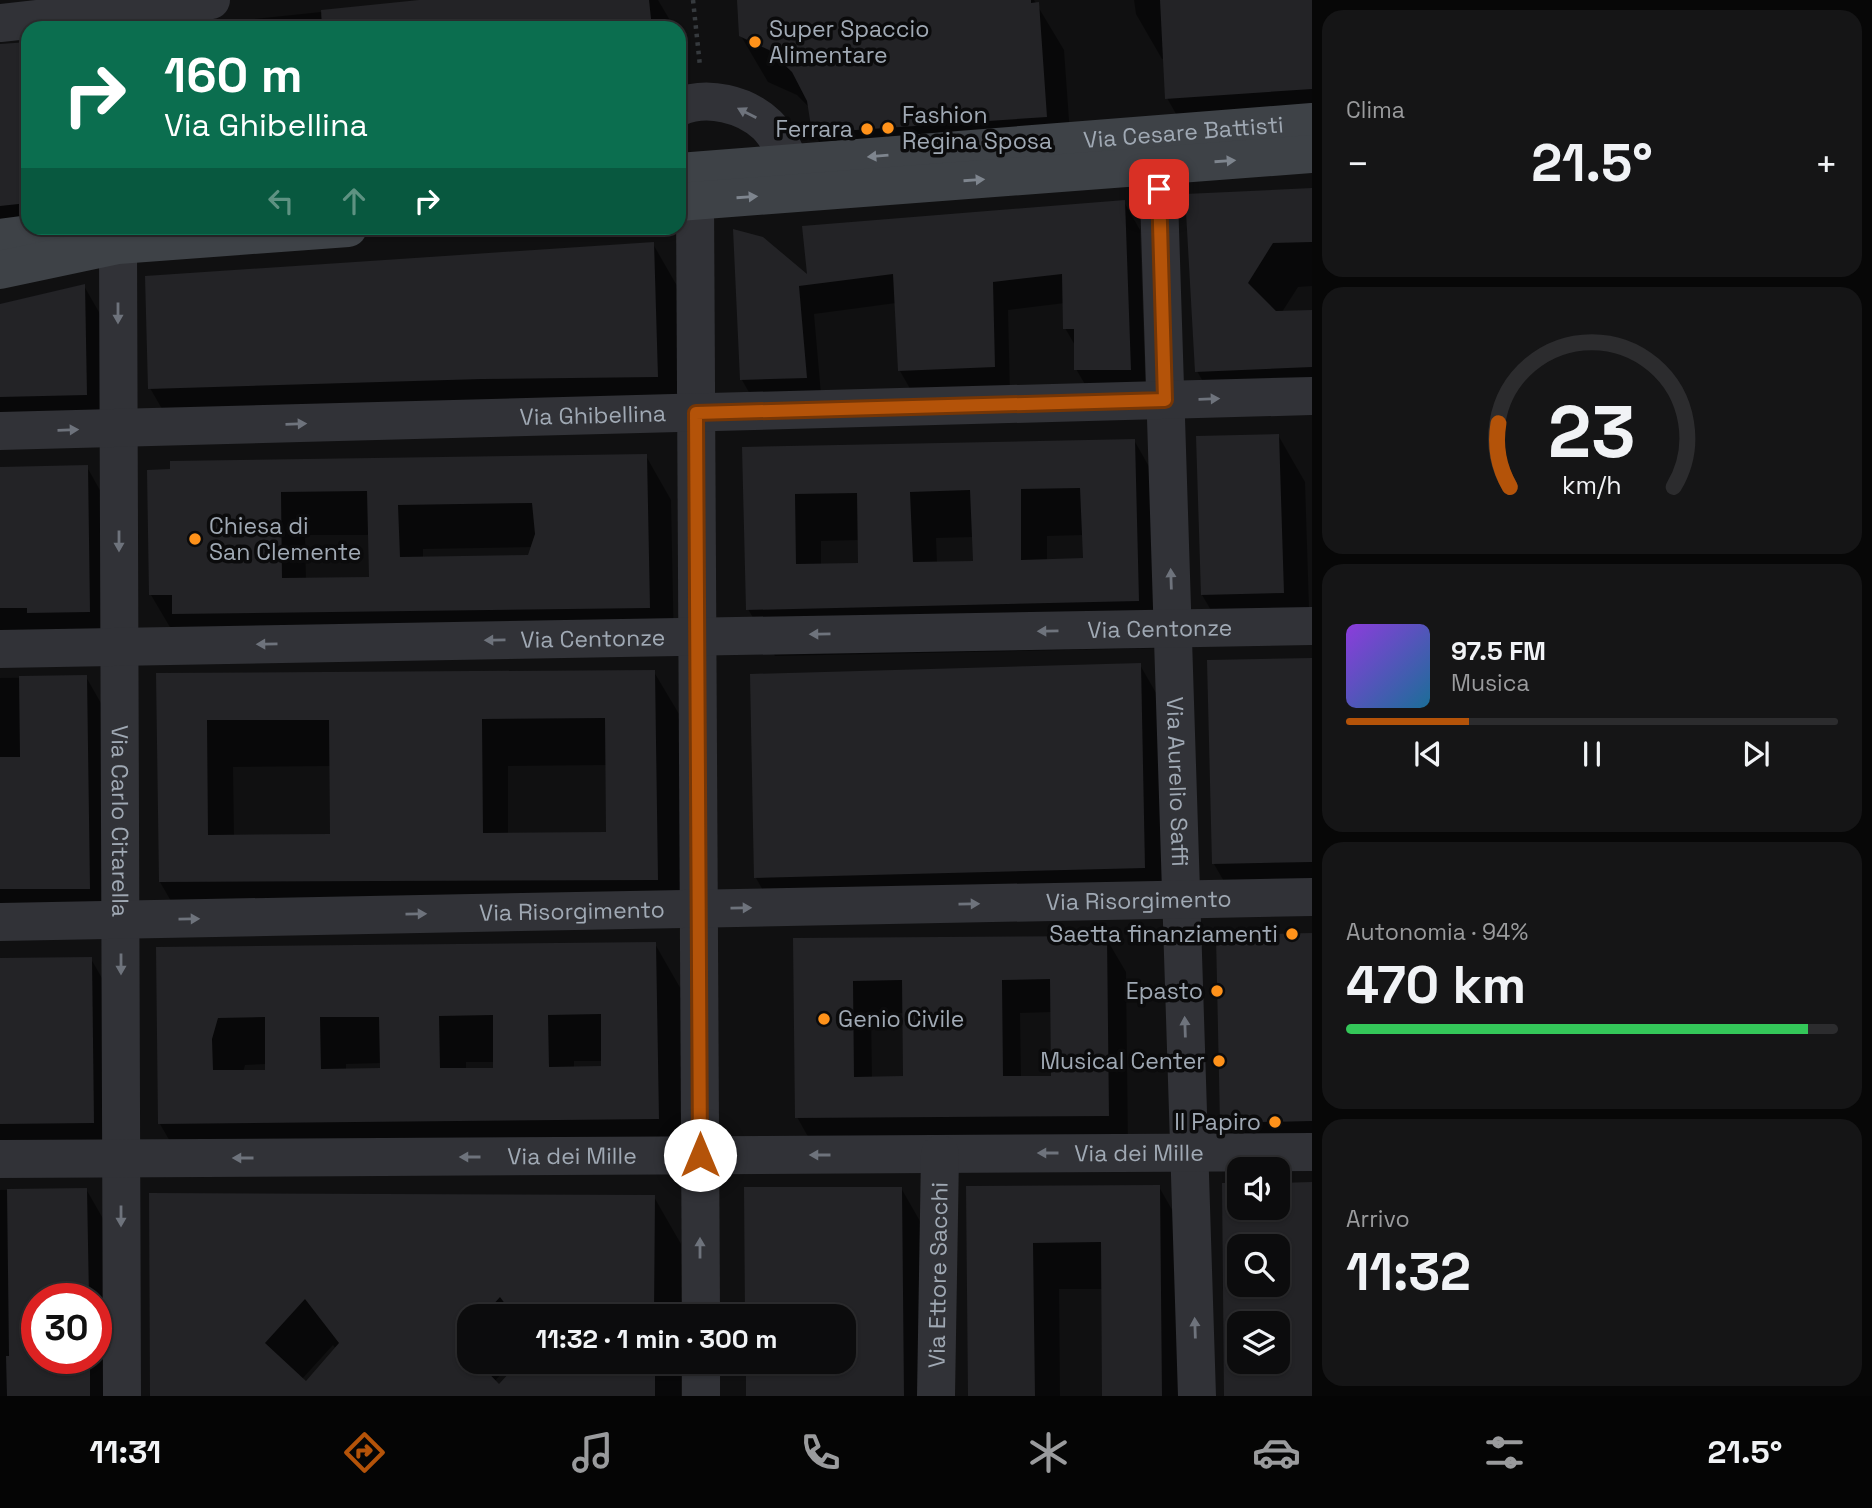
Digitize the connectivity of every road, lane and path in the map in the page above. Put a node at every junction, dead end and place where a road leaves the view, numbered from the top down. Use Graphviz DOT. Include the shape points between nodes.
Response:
graph roads {
  1 [pos="211,0"];
  2 [pos="693,0"];
  3 [pos="0,23"];
  4 [pos="692,105"];
  5 [pos="1312,122"];
  6 [pos="1312,154"];
  7 [pos="790,163"];
  8 [pos="1158,166"];
  9 [pos="686,191"];
  10 [pos="686,192"];
  11 [pos="686,229"];
  12 [pos="22,235"];
  13 [pos="253,235"];
  14 [pos="0,238"];
  15 [pos="118,245"];
  16 [pos="0,270"];
  17 [pos="1312,396"];
  18 [pos="1165,400"];
  19 [pos="696,413"];
  20 [pos="119,428"];
  21 [pos="0,431"];
  22 [pos="1312,626"];
  23 [pos="1172,629"];
  24 [pos="697,637"];
  25 [pos="120,646"];
  26 [pos="0,649"];
  27 [pos="1312,897"];
  28 [pos="1181,900"];
  29 [pos="699,909"];
  30 [pos="120,920"];
  31 [pos="0,922"];
  32 [pos="1312,1152"];
  33 [pos="1189,1153"];
  34 [pos="940,1154"];
  35 [pos="700,1155"];
  36 [pos="121,1159"];
  37 [pos="0,1160"];
  38 [pos="701,1304"];
  39 [pos="701,1374"];
  40 [pos="122,1396"];
  41 [pos="701,1396"];
  42 [pos="936,1396"];
  43 [pos="1197,1396"];
  1 -- 3 [label="street"];
  2 -- 4 [label="path"];
  7 -- 4 [label="street, one-way" via="767,125 753,115 725,104"];
  5 -- 7 [label="main road, Via Cesare Battisti, one-way"];
  8 -- 6 [label="main road, Via Cesare Battisti, one-way"];
  7 -- 9 [label="main road, Via Cesare Battisti"];
  10 -- 8 [label="main road, Via Cesare Battisti, one-way"];
  8 -- 18 [label="street, Via Aurelio Saffi"];
  11 -- 19 [label="street"];
  12 -- 14 [label="main road"];
  13 -- 15 [label="main road"];
  15 -- 16 [label="main road"];
  15 -- 20 [label="street, Via Carlo Citarella, one-way"];
  18 -- 17 [label="street, Via Ghibellina, one-way"];
  18 -- 19 [label="street, Via Ghibellina"];
  23 -- 18 [label="street, Via Aurelio Saffi, one-way"];
  20 -- 19 [label="street, Via Ghibellina, one-way"];
  19 -- 24 [label="street"];
  21 -- 20 [label="street, Via Ghibellina, one-way"];
  20 -- 25 [label="street, Via Carlo Citarella, one-way"];
  22 -- 23 [label="street, Via Centonze"];
  23 -- 24 [label="street, Via Centonze, one-way"];
  23 -- 28 [label="street, Via Aurelio Saffi"];
  24 -- 25 [label="street, Via Centonze, one-way"];
  24 -- 29 [label="street"];
  25 -- 26 [label="street, Via Centonze"];
  25 -- 30 [label="street, Via Carlo Citarella"];
  27 -- 28 [label="street, Via Risorgimento"];
  29 -- 28 [label="street, Via Risorgimento, one-way"];
  33 -- 28 [label="street, Via Aurelio Saffi, one-way"];
  30 -- 29 [label="street, Via Risorgimento, one-way"];
  29 -- 35 [label="street"];
  30 -- 31 [label="street, Via Risorgimento"];
  30 -- 36 [label="street, Via Carlo Citarella, one-way"];
  32 -- 33 [label="street, Via dei Mille"];
  33 -- 34 [label="street, Via dei Mille, one-way"];
  43 -- 33 [label="street, Via Aurelio Saffi, one-way"];
  34 -- 35 [label="street, Via dei Mille, one-way"];
  34 -- 42 [label="street, Via Ettore Sacchi"];
  35 -- 36 [label="street, Via dei Mille, one-way"];
  38 -- 35 [label="street, one-way"];
  36 -- 37 [label="street, Via dei Mille"];
  36 -- 40 [label="street, Via Carlo Citarella, one-way"];
  39 -- 41 [label="street"];
}
